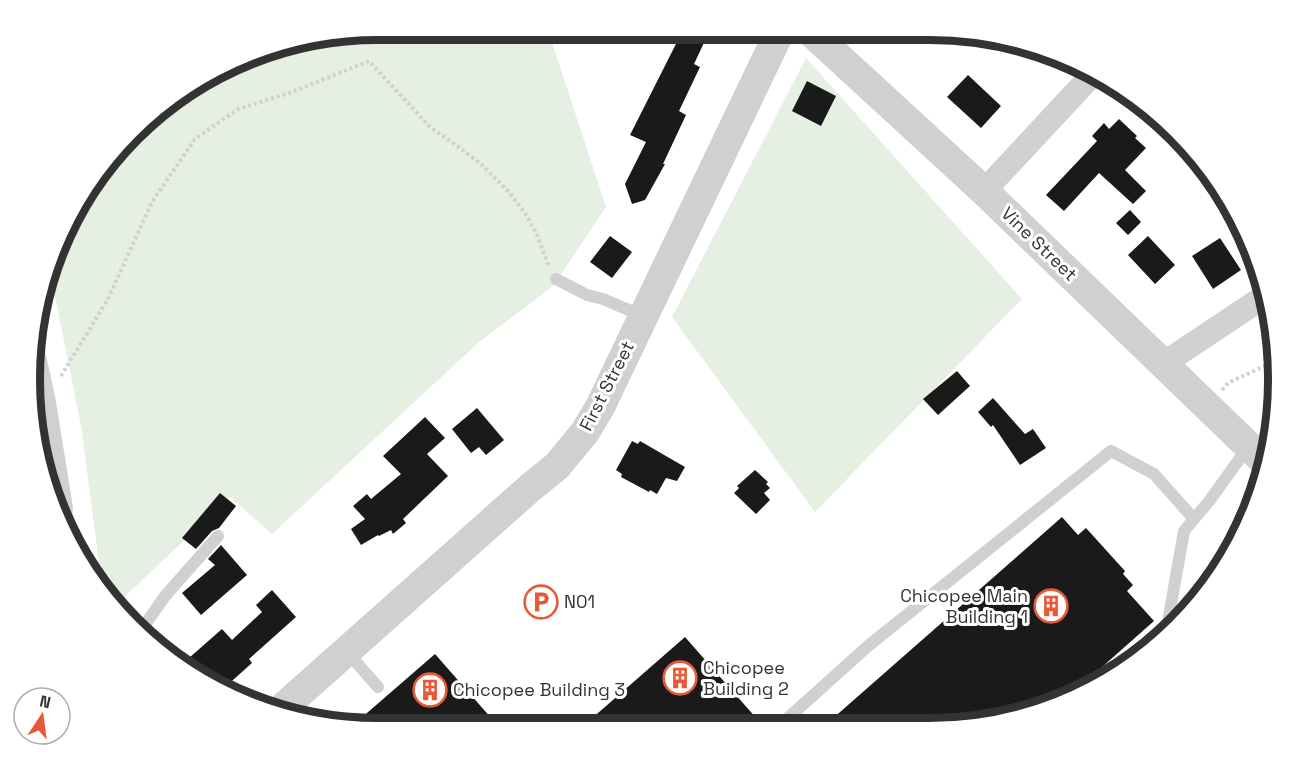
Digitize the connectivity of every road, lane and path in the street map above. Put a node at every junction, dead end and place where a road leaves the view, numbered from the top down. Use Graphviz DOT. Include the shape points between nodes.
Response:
graph roads {
  1 [pos="775,41"];
  2 [pos="821,41"];
  3 [pos="1088,80"];
  4 [pos="984,191"];
  5 [pos="556,279"];
  6 [pos="1258,301"];
  7 [pos="643,316"];
  8 [pos="1163,364"];
  9 [pos="1267,365"];
  10 [pos="59,380"];
  11 [pos="1228,383"];
  12 [pos="41,406"];
  13 [pos="1257,454"];
  14 [pos="50,456"];
  15 [pos="1194,519"];
  16 [pos="218,536"];
  17 [pos="1169,617"];
  18 [pos="146,623"];
  19 [pos="347,651"];
  20 [pos="378,687"];
  21 [pos="286,705"];
  22 [pos="789,717"];
  1 -- 7 [label="street, First Street"];
  2 -- 4 [label="street, Vine Street"];
  3 -- 4 [label="street"];
  4 -- 8 [label="street, Vine Street"];
  5 -- 7 [label="lane"];
  5 -- 10 [label="path" via="536,232 508,191 482,165 429,126 369,61 238,109 195,139 152,202 108,299"];
  6 -- 8 [label="street"];
  7 -- 19 [label="street, First Street" via="600,407 557,466"];
  8 -- 13 [label="street, Vine Street"];
  9 -- 11 [label="path"];
  12 -- 14 [label="street"];
  13 -- 15 [label="lane"];
  15 -- 17 [label="lane" via="1184,531"];
  15 -- 22 [label="lane" via="1154,474 1111,451 868,646"];
  16 -- 18 [label="lane"];
  19 -- 20 [label="lane"];
  19 -- 21 [label="street, First Street"];
}
